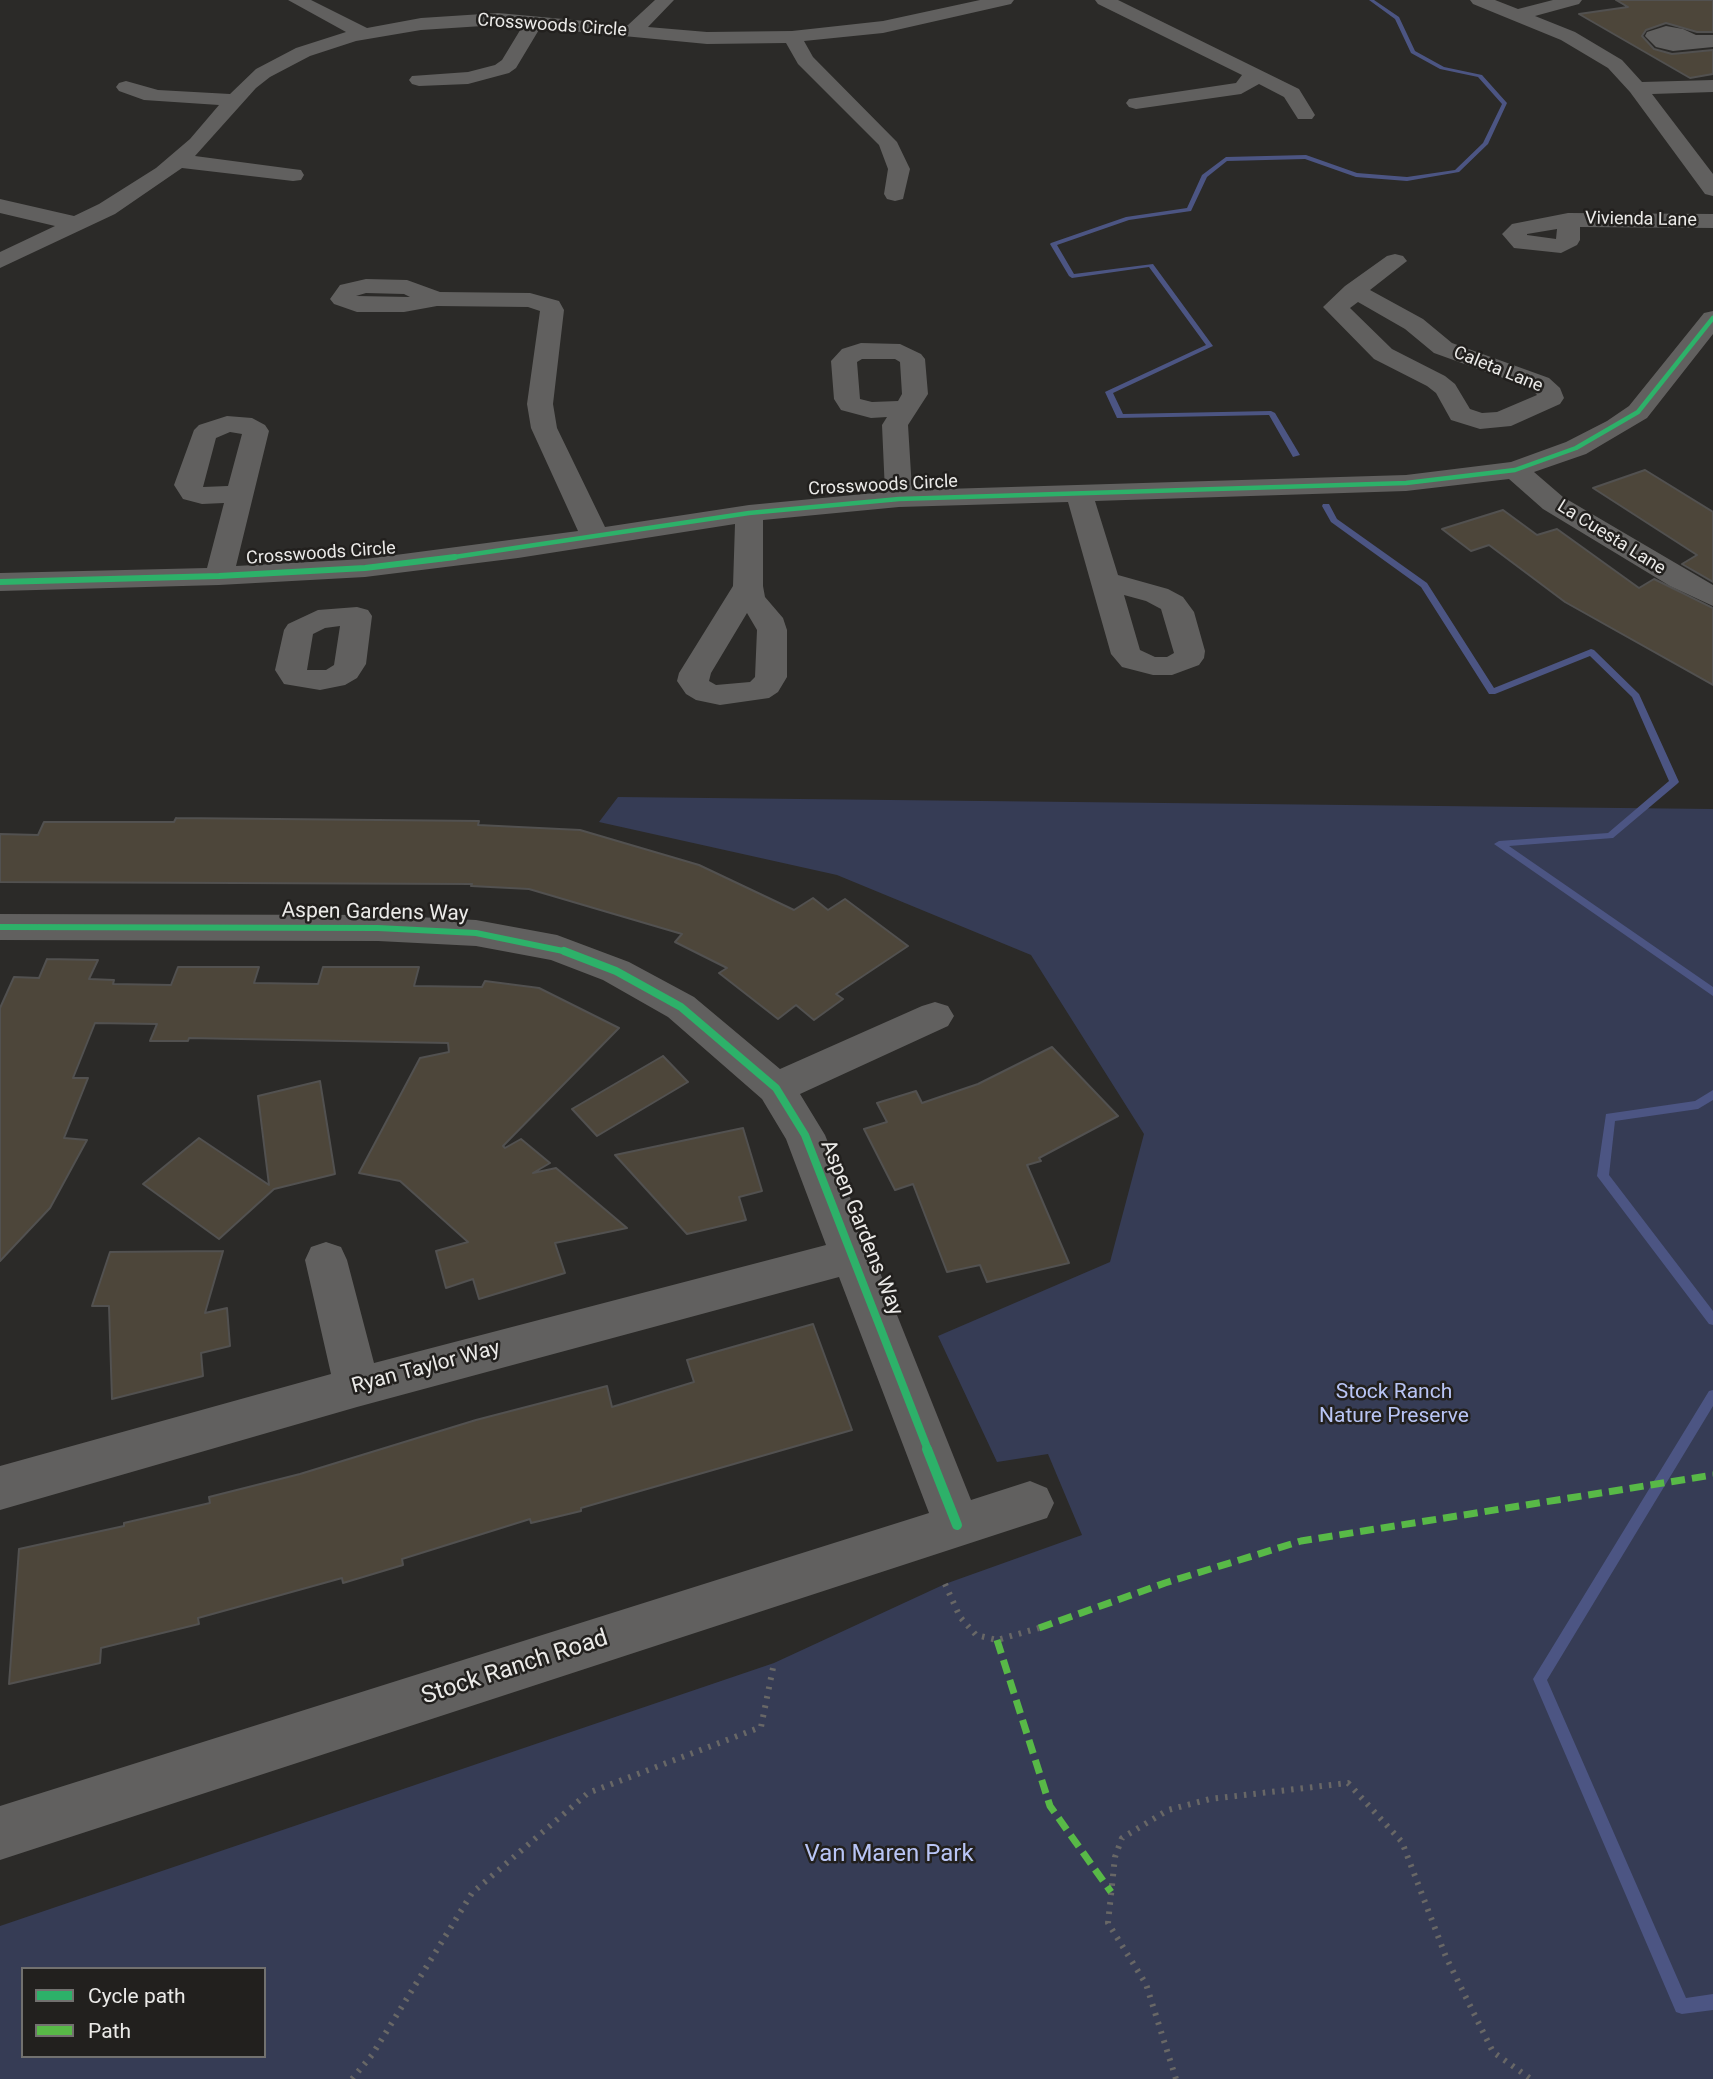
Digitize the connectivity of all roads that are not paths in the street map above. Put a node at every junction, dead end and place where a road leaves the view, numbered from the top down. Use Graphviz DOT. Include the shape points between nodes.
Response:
graph roads {
  1 [pos="297,0"];
  2 [pos="665,0"];
  3 [pos="1005,0"];
  4 [pos="1104,0"];
  5 [pos="1573,0"];
  6 [pos="1487,3"];
  7 [pos="441,4"];
  8 [pos="1518,8"];
  9 [pos="1700,20"];
  10 [pos="535,21"];
  11 [pos="415,25"];
  12 [pos="632,32"];
  13 [pos="364,34"];
  14 [pos="792,37"];
  15 [pos="1713,41"];
  16 [pos="1253,73"];
  17 [pos="419,80"];
  18 [pos="1713,86"];
  19 [pos="127,87"];
  20 [pos="1637,88"];
  21 [pos="234,100"];
  22 [pos="1136,103"];
  23 [pos="1305,115"];
  24 [pos="179,161"];
  25 [pos="293,175"];
  26 [pos="1713,189"];
  27 [pos="895,194"];
  28 [pos="0,206"];
  29 [pos="1568,220"];
  30 [pos="1713,221"];
  31 [pos="77,224"];
  32 [pos="0,261"];
  33 [pos="1395,261"];
  34 [pos="1357,292"];
  35 [pos="437,299"];
  36 [pos="1713,318"];
  37 [pos="1537,406"];
  38 [pos="905,409"];
  39 [pos="1577,427"];
  40 [pos="1516,470"];
  41 [pos="1079,493"];
  42 [pos="240,495"];
  43 [pos="900,499"];
  44 [pos="749,513"];
  45 [pos="595,536"];
  46 [pos="365,568"];
  47 [pos="219,576"];
  48 [pos="0,582"];
  49 [pos="1105,582"];
  50 [pos="748,586"];
  51 [pos="1713,597"];
  52 [pos="357,616"];
  53 [pos="0,928"];
  54 [pos="935,1016"];
  55 [pos="776,1088"];
  56 [pos="854,1255"];
  57 [pos="326,1260"];
  58 [pos="357,1387"];
  59 [pos="0,1488"];
  60 [pos="1030,1503"];
  61 [pos="957,1525"];
  62 [pos="0,1833"];
  1 -- 13 [label="street"];
  2 -- 12 [label="street"];
  3 -- 14 [label="street, Crosswoods Circle" via="883,27"];
  4 -- 16 [label="street"];
  5 -- 8 [label="street"];
  6 -- 8 [label="street"];
  7 -- 11 [label="street" via="411,12"];
  8 -- 20 [label="street" via="1596,50"];
  9 -- 15 [label="street" via="1682,24 1685,37"];
  10 -- 11 [label="street, Crosswoods Circle"];
  10 -- 12 [label="street, Crosswoods Circle"];
  10 -- 17 [label="street" via="502,69 468,78"];
  11 -- 13 [label="street, Crosswoods Circle"];
  12 -- 14 [label="street, Crosswoods Circle" via="707,38"];
  13 -- 21 [label="street, Crosswoods Circle" via="292,57 264,73"];
  14 -- 27 [label="street" via="805,60 887,142 899,170"];
  16 -- 22 [label="street" via="1241,88"];
  16 -- 23 [label="street" via="1292,93"];
  18 -- 20 [label="street"];
  19 -- 21 [label="street" via="151,96"];
  20 -- 26 [label="street"];
  21 -- 24 [label="street, Crosswoods Circle"];
  24 -- 25 [label="street"];
  24 -- 31 [label="street, Crosswoods Circle"];
  28 -- 31 [label="street"];
  29 -- 30 [label="street, Vivienda Lane"];
  31 -- 32 [label="street, Crosswoods Circle"];
  33 -- 34 [label="street, Caleta Lane" via="1353,290"];
  34 -- 37 [label="street, Caleta Lane" via="1414,324 1443,348 1547,388 1551,398"];
  34 -- 37 [label="street, Caleta Lane" via="1335,307 1383,354 1446,388 1461,414 1491,421"];
  35 -- 45 [label="street" via="530,300 550,306 540,404 544,428"];
  36 -- 39 [label="street, Crosswoods Circle" via="1638,412"];
  37 -- 39 [label="street, Caleta Lane"];
  38 -- 43 [label="street" via="895,425"];
  39 -- 40 [label="street, Crosswoods Circle"];
  40 -- 41 [label="street, Crosswoods Circle" via="1406,483"];
  40 -- 51 [label="street, La Cuesta Lane" via="1553,503"];
  41 -- 43 [label="street, Crosswoods Circle"];
  41 -- 49 [label="street"];
  42 -- 47 [label="street"];
  43 -- 44 [label="street, Crosswoods Circle"];
  44 -- 45 [label="street, Crosswoods Circle"];
  44 -- 50 [label="street"];
  45 -- 46 [label="street, Crosswoods Circle"];
  46 -- 47 [label="street, Crosswoods Circle"];
  46 -- 52 [label="street"];
  47 -- 48 [label="street, Crosswoods Circle"];
  53 -- 55 [label="street, Aspen Gardens Way" via="378,928 476,933 557,948 616,971 681,1007"];
  54 -- 55 [label="street"];
  55 -- 56 [label="street, Aspen Gardens Way" via="805,1135"];
  56 -- 58 [label="street, Ryan Taylor Way"];
  56 -- 61 [label="street, Aspen Gardens Way"];
  57 -- 58 [label="street"];
  58 -- 59 [label="street, Ryan Taylor Way"];
  60 -- 61 [label="street, Stock Ranch Road"];
  61 -- 62 [label="street, Stock Ranch Road"];
}
